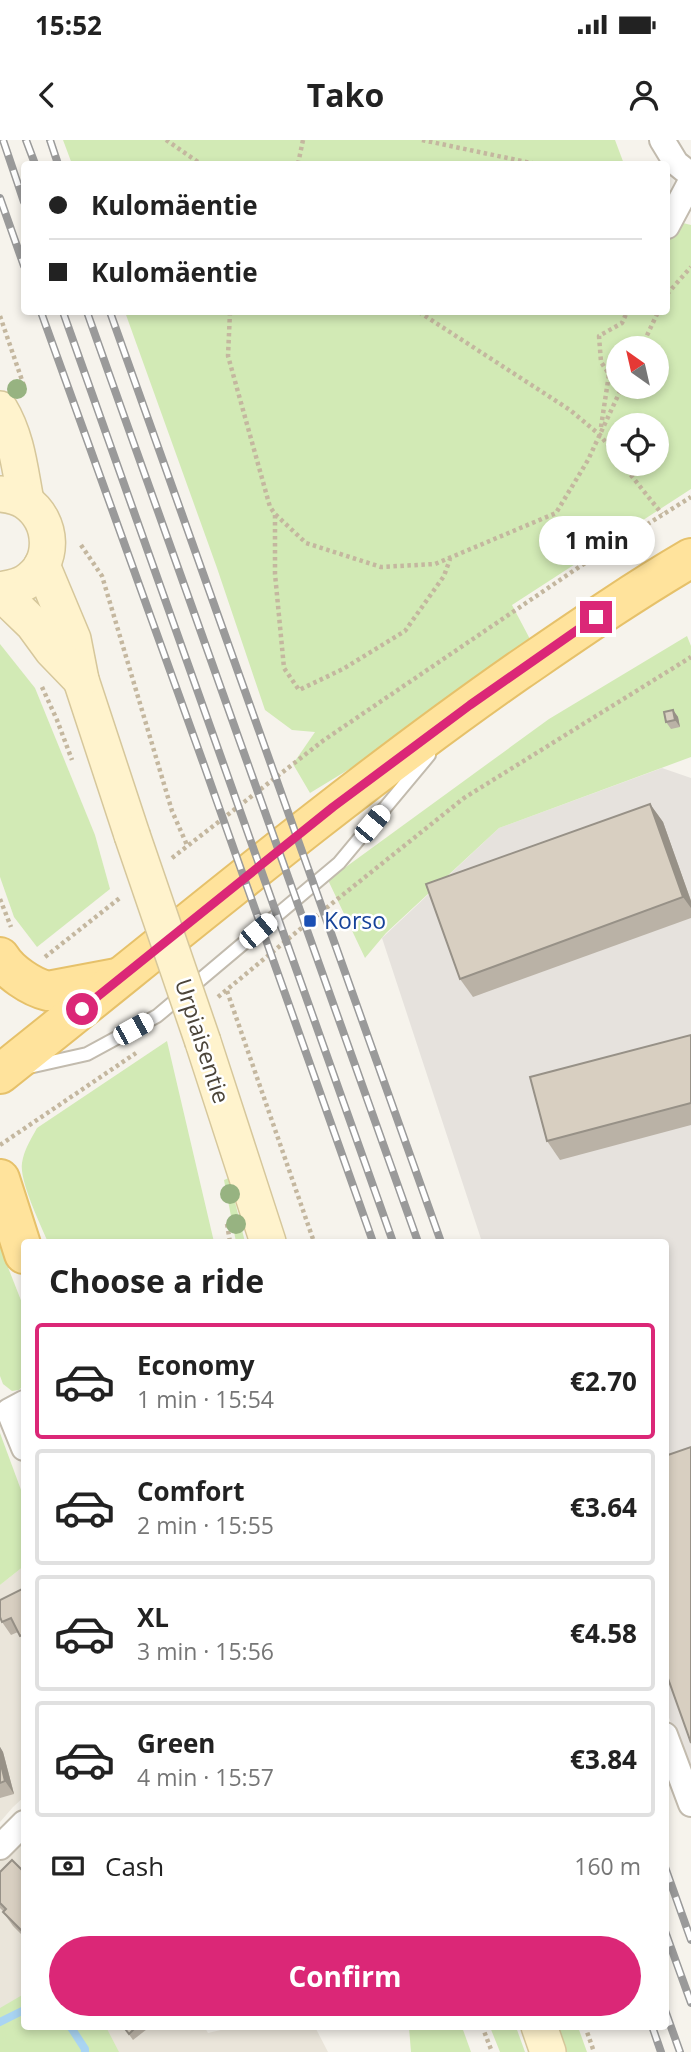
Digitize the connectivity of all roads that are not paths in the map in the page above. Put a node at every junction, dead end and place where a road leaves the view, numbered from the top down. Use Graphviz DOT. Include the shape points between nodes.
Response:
graph roads {
  1 [pos="662,140"];
  2 [pos="691,175"];
  3 [pos="691,181"];
  4 [pos="670,220"];
  5 [pos="0,409"];
  6 [pos="13,498"];
  7 [pos="691,558"];
  8 [pos="42,565"];
  9 [pos="0,591"];
  10 [pos="81,680"];
  11 [pos="470,705"];
  12 [pos="0,957"];
  13 [pos="122,977"];
  14 [pos="0,1075"];
  15 [pos="0,1179"];
  16 [pos="13,1232"];
  17 [pos="267,1239"];
  18 [pos="21,1405"];
  19 [pos="21,1441"];
  20 [pos="669,1746"];
  21 [pos="691,1804"];
  22 [pos="21,1826"];
  23 [pos="0,1847"];
  24 [pos="540,2030"];
  25 [pos="548,2052"];
  1 -- 2 [label="street" via="676,163"];
  3 -- 4 [label="street"];
  5 -- 6 [label="main road, Urpiaisentie" via="15,444"];
  6 -- 8 [label="main road, Urpiaisentie" via="44,522 48,549"];
  7 -- 11 [label="main road"];
  8 -- 9 [label="main road, Urpiaisentie" via="26,582"];
  8 -- 10 [label="main road, Urpiaisentie" via="73,639"];
  9 -- 10 [label="main road, Urpiaisentie"];
  10 -- 17 [label="main road, Urpiaisentie, bridge"];
  11 -- 13 [label="main road"];
  11 -- 14 [label="lane" via="339,863 157,1016 87,1054"];
  12 -- 13 [label="main road" via="19,975 48,991"];
  13 -- 14 [label="main road"];
  15 -- 16 [label="main road"];
  18 -- 19 [label="street" via="9,1411"];
  20 -- 21 [label="street"];
  22 -- 23 [label="street"];
  24 -- 25 [label="main road"];
}
